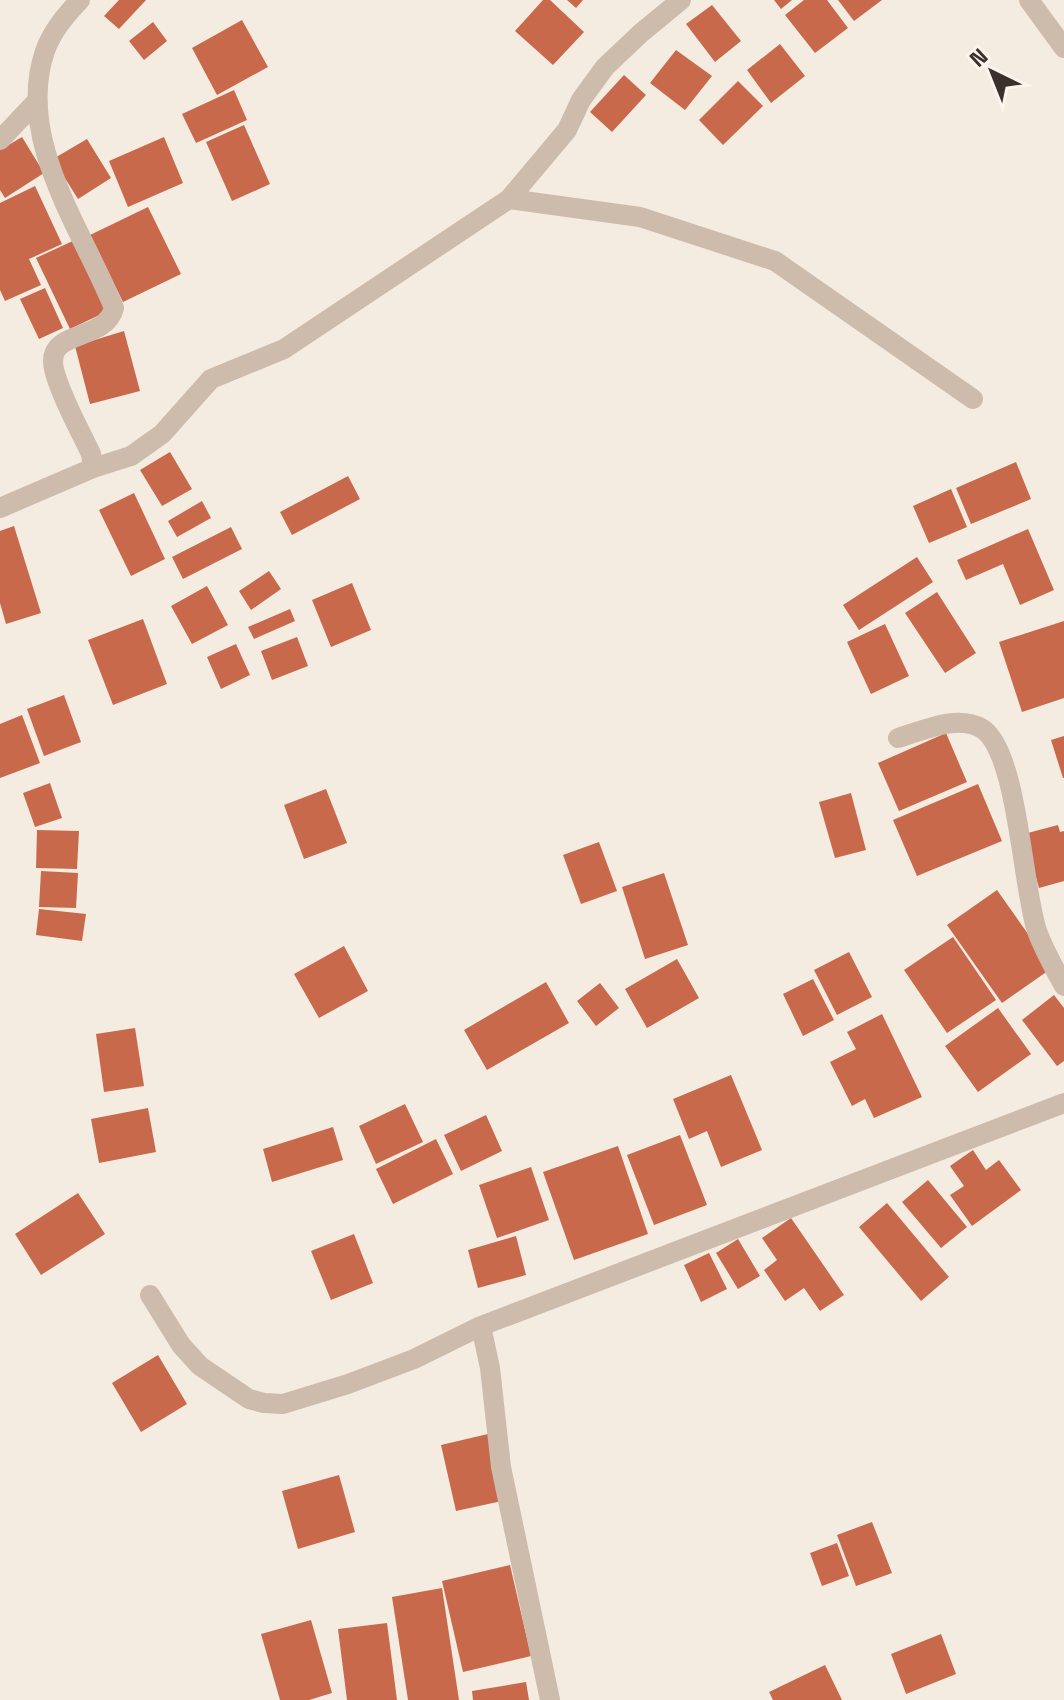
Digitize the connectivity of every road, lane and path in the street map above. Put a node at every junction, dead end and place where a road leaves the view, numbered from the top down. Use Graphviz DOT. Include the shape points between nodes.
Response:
graph roads {
  1 [pos="80,0"];
  2 [pos="681,0"];
  3 [pos="1029,0"];
  4 [pos="1064,48"];
  5 [pos="36,102"];
  6 [pos="0,140"];
  7 [pos="509,199"];
  8 [pos="973,399"];
  9 [pos="93,468"];
  10 [pos="0,508"];
  11 [pos="898,738"];
  12 [pos="1064,986"];
  13 [pos="1064,1103"];
  14 [pos="150,1295"];
  15 [pos="481,1326"];
  16 [pos="550,1700"];
  1 -- 5 [label="street" via="45,51"];
  2 -- 7 [label="street" via="605,67 567,130"];
  3 -- 4 [label="street"];
  5 -- 6 [label="street"];
  5 -- 9 [label="street" via="50,171 114,308 102,328 79,335 54,352 54,371"];
  7 -- 8 [label="street" via="640,217 775,261"];
  7 -- 9 [label="street" via="284,349 211,379 162,434 131,456"];
  9 -- 10 [label="street"];
  11 -- 12 [label="street" via="962,722 982,728 997,745 1006,767 1037,930"];
  13 -- 15 [label="street"];
  14 -- 15 [label="street" via="200,1366 249,1399 264,1403 283,1404 348,1384"];
  15 -- 16 [label="street" via="501,1467"];
}
